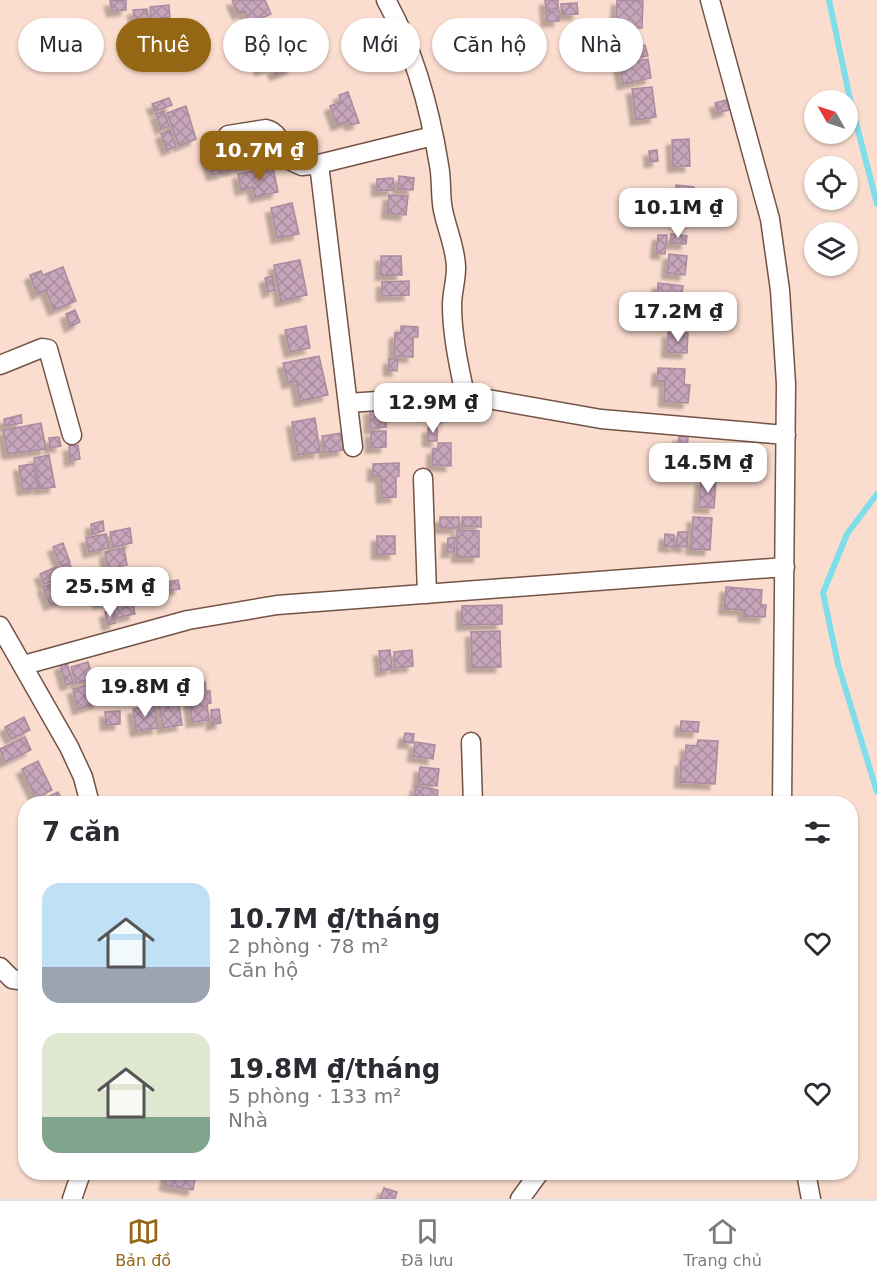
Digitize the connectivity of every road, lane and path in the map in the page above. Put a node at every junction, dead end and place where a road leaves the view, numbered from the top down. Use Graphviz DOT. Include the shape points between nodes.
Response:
graph roads {
  1 [pos="386,0"];
  2 [pos="710,0"];
  3 [pos="228,135"];
  4 [pos="433,136"];
  5 [pos="319,164"];
  6 [pos="0,365"];
  7 [pos="465,395"];
  8 [pos="348,403"];
  9 [pos="72,435"];
  10 [pos="786,435"];
  11 [pos="353,447"];
  12 [pos="423,477"];
  13 [pos="785,567"];
  14 [pos="427,594"];
  15 [pos="0,626"];
  16 [pos="7,654"];
  17 [pos="24,665"];
  18 [pos="471,742"];
  19 [pos="88,796"];
  20 [pos="473,796"];
  21 [pos="782,796"];
  22 [pos="0,967"];
  23 [pos="18,980"];
  24 [pos="79,1180"];
  25 [pos="534,1180"];
  26 [pos="807,1180"];
  27 [pos="72,1199"];
  28 [pos="520,1199"];
  29 [pos="811,1199"];
  1 -- 4 [label="street" via="404,34"];
  2 -- 10 [label="street" via="776,250 785,342"];
  3 -- 5 [label="street" via="272,130 287,159 302,166"];
  4 -- 5 [label="street"];
  4 -- 7 [label="street" via="456,268 453,321"];
  5 -- 8 [label="street"];
  6 -- 9 [label="street" via="48,349"];
  7 -- 8 [label="street"];
  7 -- 10 [label="street" via="601,419"];
  8 -- 11 [label="street"];
  10 -- 13 [label="street"];
  12 -- 14 [label="street"];
  13 -- 14 [label="street"];
  13 -- 21 [label="street"];
  14 -- 17 [label="street" via="231,612"];
  15 -- 16 [label="street"];
  16 -- 17 [label="street"];
  17 -- 19 [label="street" via="69,747"];
  18 -- 20 [label="street"];
  22 -- 23 [label="street" via="12,980"];
  24 -- 27 [label="street"];
  25 -- 28 [label="street"];
  26 -- 29 [label="street"];
}
